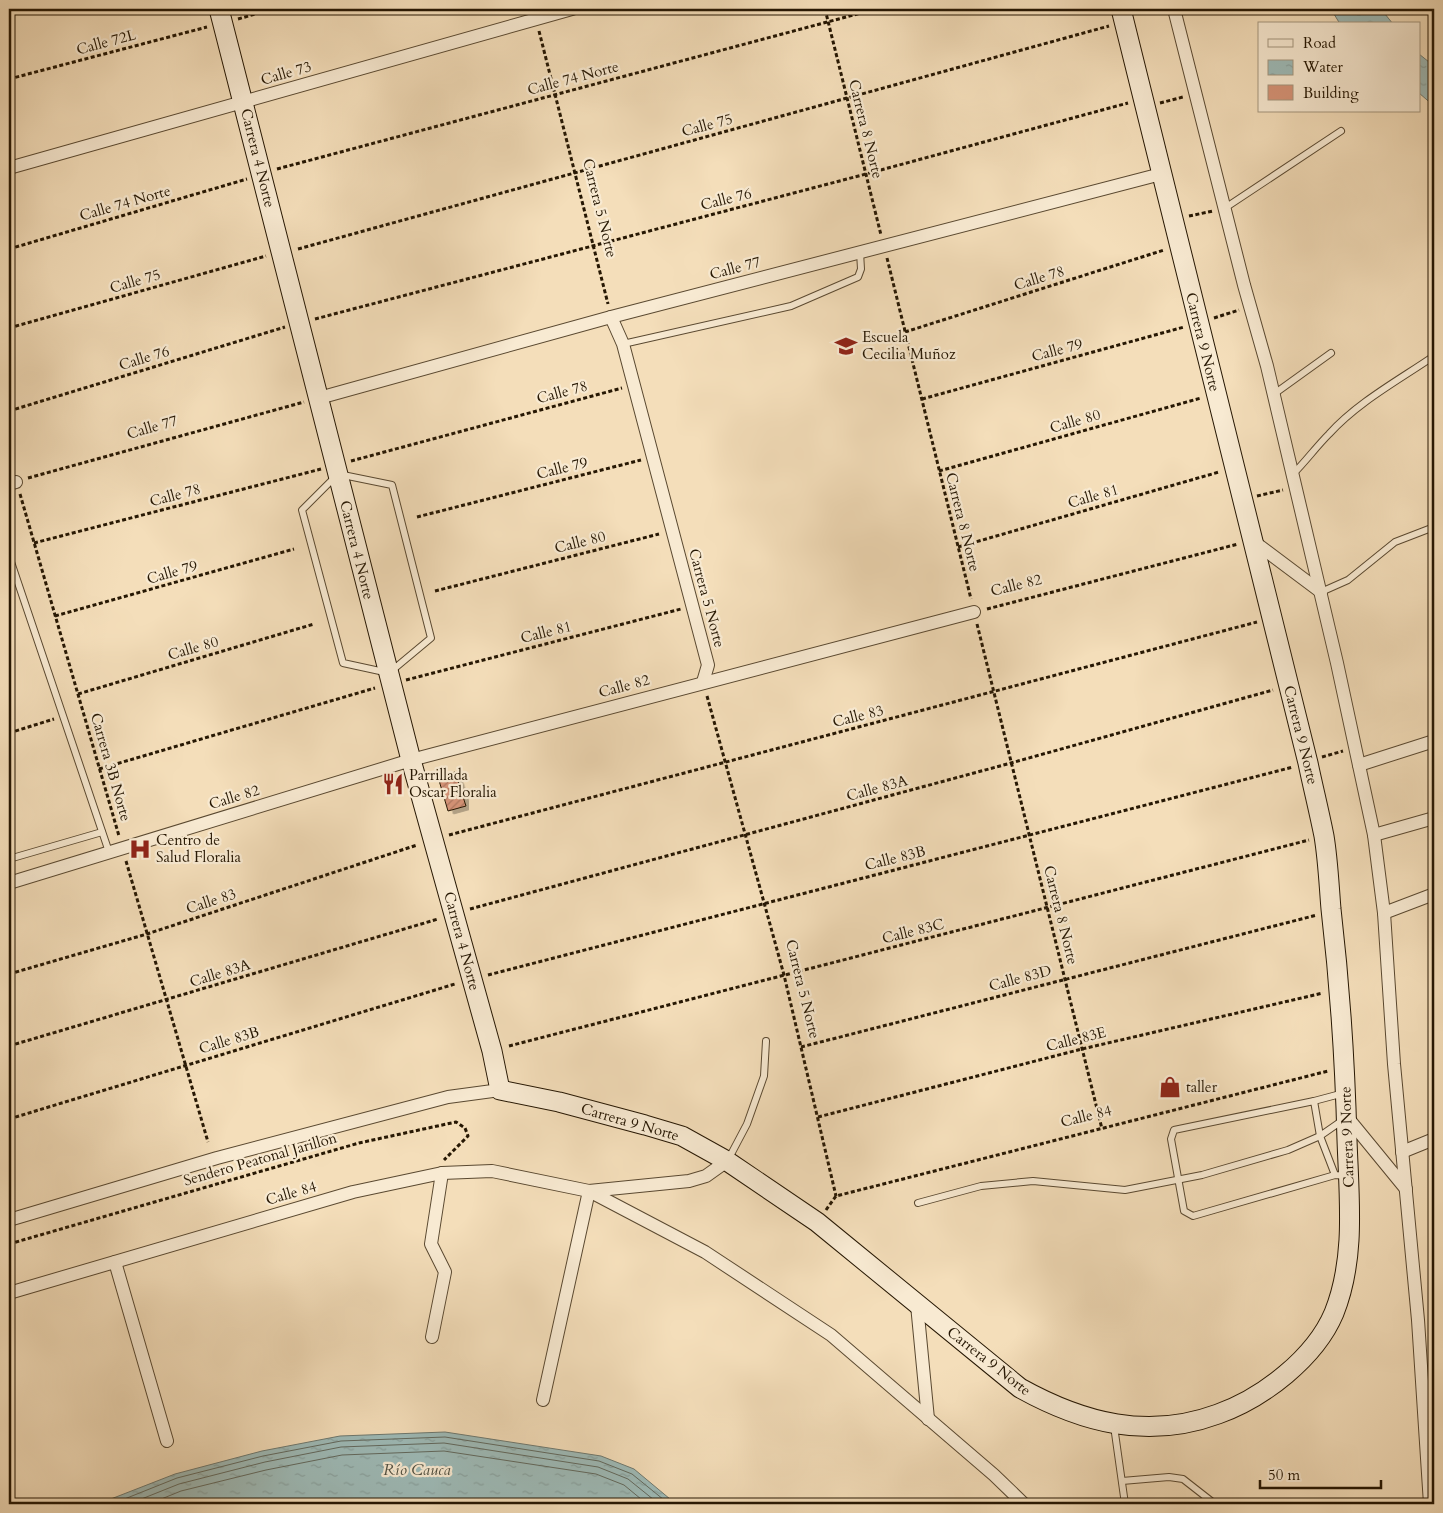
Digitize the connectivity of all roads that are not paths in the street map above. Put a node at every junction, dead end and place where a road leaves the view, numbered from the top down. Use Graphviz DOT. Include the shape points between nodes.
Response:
graph roads {
  1 [pos="219,9"];
  2 [pos="572,9"];
  3 [pos="1174,9"];
  4 [pos="1122,15"];
  5 [pos="243,102"];
  6 [pos="1341,131"];
  7 [pos="9,168"];
  8 [pos="1161,174"];
  9 [pos="1226,208"];
  10 [pos="860,252"];
  11 [pos="612,317"];
  12 [pos="623,344"];
  13 [pos="1331,353"];
  14 [pos="1434,356"];
  15 [pos="1274,394"];
  16 [pos="312,400"];
  17 [pos="337,468"];
  18 [pos="1294,480"];
  19 [pos="1434,527"];
  20 [pos="1253,540"];
  21 [pos="9,556"];
  22 [pos="1321,592"];
  23 [pos="974,612"];
  24 [pos="398,676"];
  25 [pos="703,682"];
  26 [pos="1434,741"];
  27 [pos="411,760"];
  28 [pos="1359,765"];
  29 [pos="1434,818"];
  30 [pos="102,832"];
  31 [pos="1374,835"];
  32 [pos="109,852"];
  33 [pos="9,859"];
  34 [pos="9,883"];
  35 [pos="1434,894"];
  36 [pos="1384,913"];
  37 [pos="766,1041"];
  38 [pos="500,1090"];
  39 [pos="1346,1093"];
  40 [pos="1314,1101"];
  41 [pos="1347,1118"];
  42 [pos="1320,1136"];
  43 [pos="1434,1139"];
  44 [pos="1402,1152"];
  45 [pos="727,1161"];
  46 [pos="442,1173"];
  47 [pos="1342,1176"];
  48 [pos="1177,1180"];
  49 [pos="1406,1189"];
  50 [pos="589,1191"];
  51 [pos="918,1203"];
  52 [pos="9,1220"];
  53 [pos="115,1262"];
  54 [pos="9,1293"];
  55 [pos="917,1305"];
  56 [pos="432,1337"];
  57 [pos="543,1400"];
  58 [pos="928,1418"];
  59 [pos="1113,1425"];
  60 [pos="168,1441"];
  61 [pos="1122,1481"];
  62 [pos="1024,1504"];
  63 [pos="1125,1504"];
  64 [pos="1216,1504"];
  65 [pos="1430,1504"];
  1 -- 5 [label="street, Carrera 4 Norte"];
  2 -- 5 [label="street, Calle 73"];
  3 -- 9 [label="street"];
  4 -- 8 [label="street, Carrera 9 Norte"];
  5 -- 7 [label="street, Calle 73"];
  5 -- 16 [label="street, Carrera 4 Norte"];
  6 -- 9 [label="lane"];
  8 -- 10 [label="street, Calle 77"];
  8 -- 20 [label="street, Carrera 9 Norte"];
  9 -- 15 [label="street"];
  10 -- 11 [label="street, Calle 77"];
  10 -- 12 [label="lane" via="858,277 791,306"];
  11 -- 12 [label="street, Carrera 5 Norte"];
  11 -- 16 [label="street, Calle 77"];
  12 -- 25 [label="street, Carrera 5 Norte" via="708,665"];
  13 -- 15 [label="lane"];
  14 -- 18 [label="lane" via="1372,398 1329,433"];
  15 -- 18 [label="street"];
  16 -- 17 [label="street, Carrera 4 Norte"];
  17 -- 24 [label="street, Carrera 4 Norte"];
  17 -- 24 [label="lane" via="392,485 431,638"];
  17 -- 24 [label="lane" via="302,510 343,663"];
  18 -- 22 [label="street"];
  19 -- 22 [label="lane" via="1395,542 1348,580"];
  20 -- 22 [label="street"];
  20 -- 39 [label="street, Carrera 9 Norte" via="1324,837 1341,989"];
  21 -- 30 [label="lane"];
  22 -- 28 [label="street"];
  23 -- 25 [label="street, Calle 82"];
  24 -- 27 [label="street, Carrera 4 Norte"];
  25 -- 27 [label="street, Calle 82"];
  26 -- 28 [label="street"];
  27 -- 32 [label="street, Calle 82"];
  27 -- 38 [label="street, Carrera 4 Norte" via="492,1050"];
  28 -- 31 [label="street"];
  29 -- 31 [label="street"];
  30 -- 32 [label="lane"];
  30 -- 33 [label="lane"];
  31 -- 36 [label="street"];
  32 -- 34 [label="street, Calle 82"];
  35 -- 36 [label="street"];
  36 -- 44 [label="street"];
  37 -- 45 [label="lane" via="764,1076 747,1124"];
  38 -- 45 [label="street, Carrera 9 Norte" via="559,1102 682,1136"];
  38 -- 52 [label="street" via="448,1097"];
  39 -- 40 [label="lane"];
  39 -- 41 [label="street, Carrera 9 Norte"];
  40 -- 42 [label="lane"];
  40 -- 48 [label="lane" via="1174,1130 1171,1139"];
  41 -- 42 [label="lane"];
  41 -- 47 [label="street, Carrera 9 Norte"];
  41 -- 49 [label="street"];
  42 -- 47 [label="lane"];
  42 -- 48 [label="lane" via="1288,1150 1202,1176"];
  43 -- 44 [label="street"];
  44 -- 49 [label="street"];
  45 -- 50 [label="street" via="706,1176 689,1181"];
  45 -- 55 [label="street, Carrera 9 Norte" via="817,1222"];
  46 -- 50 [label="street, Calle 84" via="492,1171"];
  46 -- 53 [label="street, Calle 84" via="353,1192"];
  46 -- 56 [label="street" via="431,1244 445,1272"];
  47 -- 48 [label="lane" via="1193,1216 1184,1212"];
  47 -- 59 [label="street, Carrera 9 Norte" via="1350,1235 1343,1285 1333,1316 1294,1368 1266,1392 1238,1407 1206,1418 1177,1425"];
  48 -- 51 [label="lane" via="1125,1190 1033,1181 981,1186"];
  49 -- 65 [label="street"];
  50 -- 57 [label="street"];
  50 -- 58 [label="street" via="705,1252 831,1335"];
  53 -- 54 [label="street, Calle 84"];
  53 -- 60 [label="street"];
  55 -- 58 [label="street"];
  55 -- 59 [label="street, Carrera 9 Norte" via="1020,1388 1054,1407"];
  58 -- 62 [label="street"];
  59 -- 61 [label="lane"];
  61 -- 63 [label="lane"];
  61 -- 64 [label="lane" via="1183,1479"];
}
